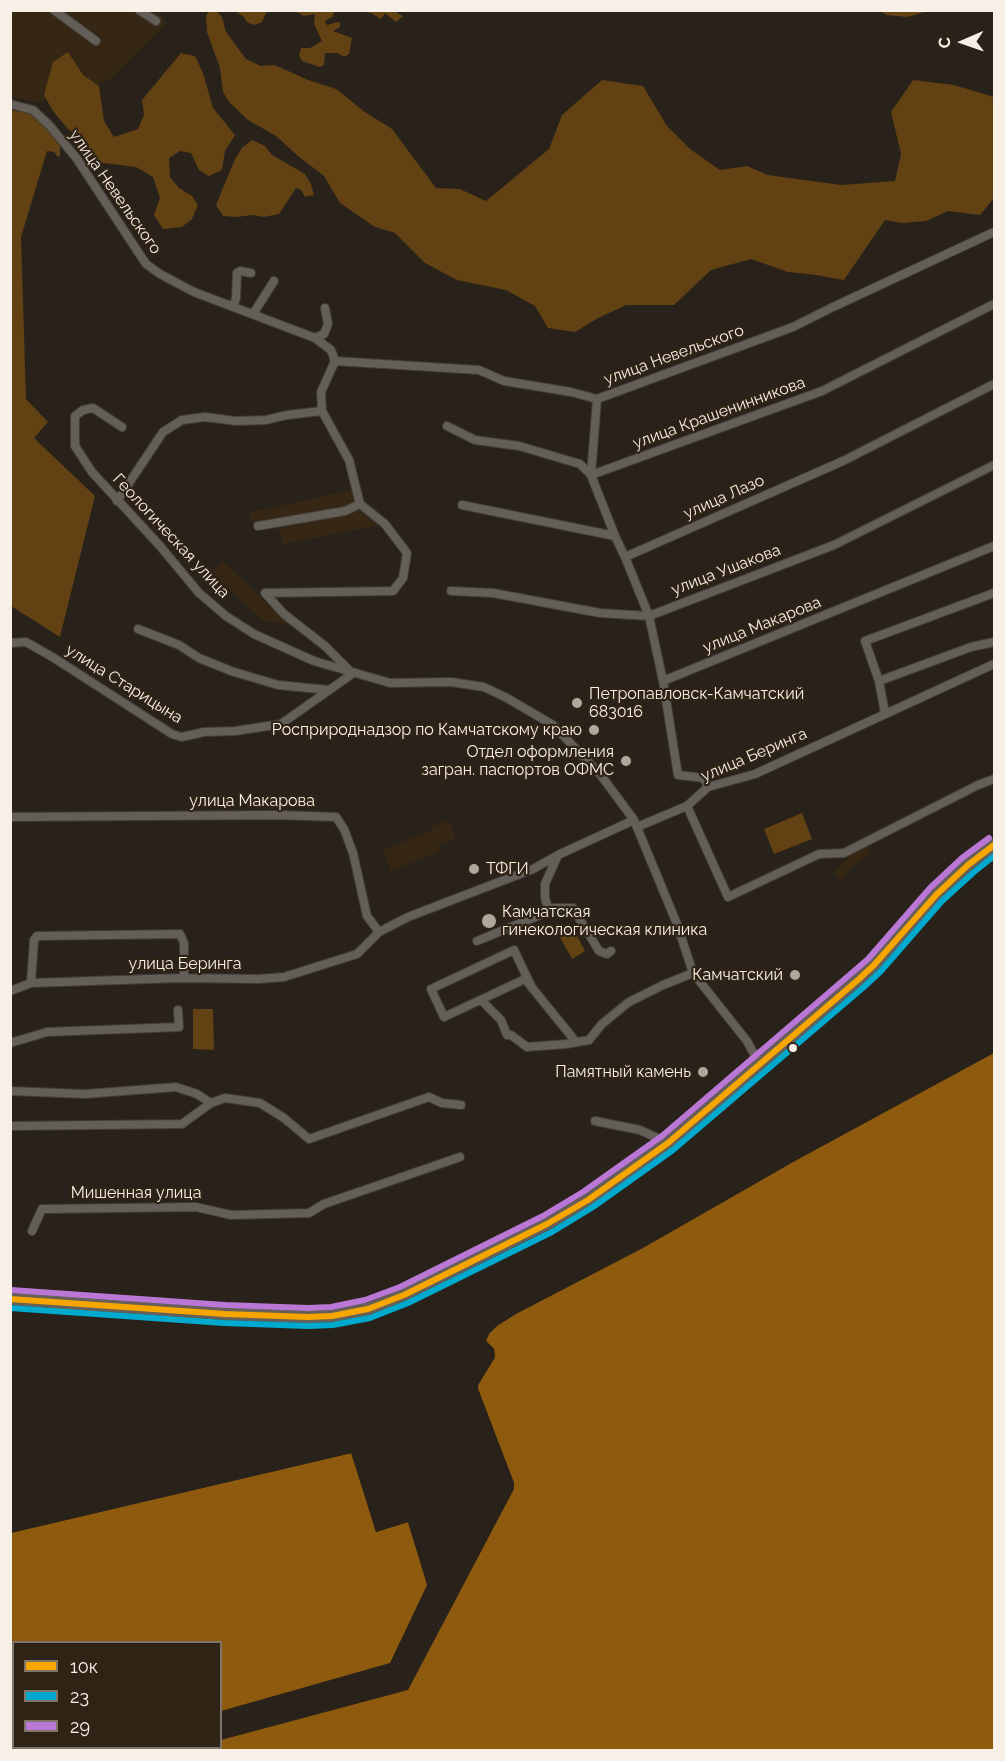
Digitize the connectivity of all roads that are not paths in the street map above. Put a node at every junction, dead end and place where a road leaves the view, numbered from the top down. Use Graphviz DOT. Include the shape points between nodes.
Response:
graph roads {
  1 [pos="54,10"];
  2 [pos="140,10"];
  3 [pos="156,21"];
  4 [pos="96,41"];
  5 [pos="10,104"];
  6 [pos="994,232"];
  7 [pos="251,273"];
  8 [pos="274,281"];
  9 [pos="994,304"];
  10 [pos="233,307"];
  11 [pos="325,308"];
  12 [pos="253,315"];
  13 [pos="315,338"];
  14 [pos="335,361"];
  15 [pos="994,384"];
  16 [pos="597,399"];
  17 [pos="322,411"];
  18 [pos="447,426"];
  19 [pos="122,427"];
  20 [pos="994,465"];
  21 [pos="591,475"];
  22 [pos="117,501"];
  23 [pos="360,504"];
  24 [pos="462,506"];
  25 [pos="258,526"];
  26 [pos="615,536"];
  27 [pos="994,546"];
  28 [pos="625,557"];
  29 [pos="451,591"];
  30 [pos="994,593"];
  31 [pos="649,616"];
  32 [pos="138,628"];
  33 [pos="994,642"];
  34 [pos="10,643"];
  35 [pos="994,664"];
  36 [pos="352,674"];
  37 [pos="663,681"];
  38 [pos="879,681"];
  39 [pos="330,690"];
  40 [pos="885,713"];
  41 [pos="994,779"];
  42 [pos="708,787"];
  43 [pos="687,806"];
  44 [pos="10,817"];
  45 [pos="636,824"];
  46 [pos="994,845"];
  47 [pos="558,855"];
  48 [pos="548,908"];
  49 [pos="380,932"];
  50 [pos="477,941"];
  51 [pos="611,951"];
  52 [pos="693,973"];
  53 [pos="184,978"];
  54 [pos="31,983"];
  55 [pos="532,988"];
  56 [pos="10,991"];
  57 [pos="481,1000"];
  58 [pos="178,1010"];
  59 [pos="10,1042"];
  60 [pos="576,1042"];
  61 [pos="760,1065"];
  62 [pos="10,1091"];
  63 [pos="211,1103"];
  64 [pos="460,1105"];
  65 [pos="595,1121"];
  66 [pos="10,1126"];
  67 [pos="668,1143"];
  68 [pos="460,1157"];
  69 [pos="32,1231"];
  70 [pos="10,1299"];
  1 -- 4 [label="street"];
  2 -- 3 [label="street"];
  5 -- 10 [label="street, улица Невельского" via="33,110 50,126 77,159 146,264 194,292"];
  6 -- 16 [label="street, улица Невельского" via="793,327"];
  7 -- 10 [label="street" via="237,273"];
  8 -- 12 [label="street"];
  9 -- 21 [label="street, улица Крашенинникова" via="822,391"];
  10 -- 12 [label="street, улица Невельского"];
  11 -- 13 [label="street" via="328,324 324,334"];
  12 -- 13 [label="street, улица Невельского"];
  13 -- 14 [label="street, улица Невельского" via="331,350"];
  14 -- 16 [label="street, улица Невельского" via="479,370 504,381"];
  14 -- 17 [label="street" via="321,392"];
  15 -- 28 [label="street, улица Лазо" via="843,461"];
  16 -- 21 [label="street"];
  17 -- 22 [label="street" via="266,420 182,420 163,432"];
  17 -- 23 [label="street" via="349,460"];
  18 -- 21 [label="street" via="475,440 519,446 580,464"];
  19 -- 22 [label="street, Геологическая улица" via="93,408 75,416 75,446"];
  20 -- 31 [label="street, улица Ушакова" via="834,545"];
  21 -- 26 [label="street"];
  22 -- 36 [label="street, Геологическая улица" via="199,593 226,616 254,634"];
  23 -- 25 [label="street" via="345,511"];
  23 -- 36 [label="street" via="385,524 407,553 403,578 393,591 265,593"];
  24 -- 26 [label="street"];
  26 -- 28 [label="street"];
  27 -- 37 [label="street, улица Макарова"];
  28 -- 31 [label="street"];
  29 -- 31 [label="street, улица Ушакова" via="493,593 600,613"];
  30 -- 38 [label="street" via="865,641"];
  31 -- 37 [label="street"];
  32 -- 39 [label="street" via="199,658 268,682"];
  33 -- 38 [label="street"];
  34 -- 39 [label="street, улица Старицына" via="26,642 182,737 281,724"];
  35 -- 40 [label="street, улица Беринга"];
  36 -- 39 [label="street, улица Старицына"];
  36 -- 45 [label="street, Геологическая улица" via="390,683 452,682 484,687 507,698 553,725 600,774"];
  37 -- 42 [label="street" via="678,775 704,778"];
  38 -- 40 [label="street"];
  40 -- 42 [label="street, улица Беринга" via="755,774"];
  41 -- 43 [label="street" via="844,854 819,854 728,897"];
  42 -- 43 [label="street, улица Беринга"];
  43 -- 45 [label="street, улица Беринга"];
  44 -- 49 [label="street, улица Макарова" via="336,817 353,853 367,916"];
  45 -- 47 [label="street, улица Беринга"];
  45 -- 52 [label="street, Геологическая улица"];
  46 -- 61 [label="main road" via="936,895 874,965"];
  47 -- 48 [label="street" via="545,884"];
  47 -- 49 [label="street, улица Беринга"];
  48 -- 50 [label="street"];
  48 -- 51 [label="street" via="573,908 599,951"];
  49 -- 53 [label="street, улица Беринга" via="357,954 284,977"];
  52 -- 60 [label="street" via="629,1002 589,1040"];
  52 -- 61 [label="street, Геологическая улица" via="747,1041"];
  53 -- 54 [label="street, улица Беринга"];
  53 -- 54 [label="street" via="184,943 180,934 37,936"];
  54 -- 56 [label="street, улица Беринга"];
  55 -- 57 [label="street" via="525,979"];
  55 -- 57 [label="street" via="514,950 430,989 444,1017"];
  55 -- 60 [label="street"];
  57 -- 60 [label="street" via="501,1020 507,1035 527,1047"];
  58 -- 59 [label="street" via="179,1027 47,1032"];
  61 -- 67 [label="main road"];
  62 -- 63 [label="street" via="85,1094 176,1087"];
  63 -- 64 [label="street" via="225,1098 260,1103 309,1139 429,1097"];
  63 -- 66 [label="street" via="182,1124"];
  65 -- 67 [label="street" via="640,1130"];
  67 -- 70 [label="main road" via="547,1224 368,1309 332,1316 290,1317"];
  68 -- 69 [label="street, Мишенная улица" via="324,1204 309,1213 231,1215 196,1206 42,1209"];
}
